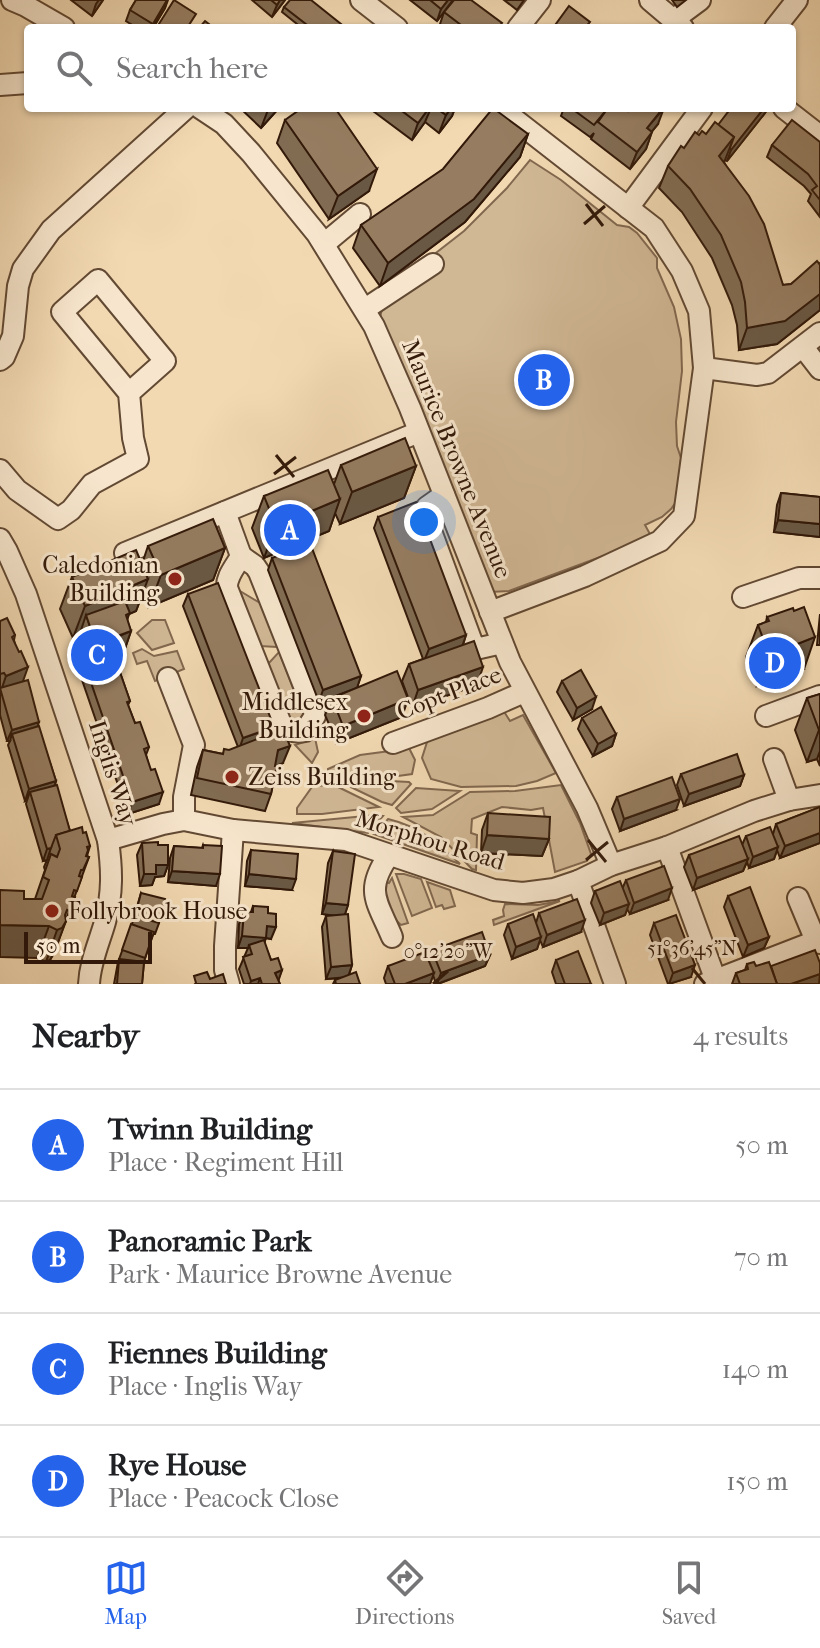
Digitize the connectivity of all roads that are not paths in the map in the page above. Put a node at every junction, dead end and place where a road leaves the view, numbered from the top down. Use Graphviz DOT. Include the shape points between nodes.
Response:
graph roads {
  1 [pos="361,0"];
  2 [pos="540,0"];
  3 [pos="650,0"];
  4 [pos="700,0"];
  5 [pos="797,0"];
  6 [pos="23,2"];
  7 [pos="58,24"];
  8 [pos="392,24"];
  9 [pos="521,24"];
  10 [pos="678,24"];
  11 [pos="778,24"];
  12 [pos="24,83"];
  13 [pos="0,85"];
  14 [pos="182,112"];
  15 [pos="206,112"];
  16 [pos="505,112"];
  17 [pos="699,112"];
  18 [pos="789,112"];
  19 [pos="820,136"];
  20 [pos="628,208"];
  21 [pos="360,214"];
  22 [pos="324,244"];
  23 [pos="433,264"];
  24 [pos="365,309"];
  25 [pos="820,333"];
  26 [pos="803,347"];
  27 [pos="2,359"];
  28 [pos="704,368"];
  29 [pos="820,369"];
  30 [pos="129,393"];
  31 [pos="419,432"];
  32 [pos="0,470"];
  33 [pos="444,495"];
  34 [pos="225,512"];
  35 [pos="0,539"];
  36 [pos="125,553"];
  37 [pos="241,556"];
  38 [pos="820,578"];
  39 [pos="743,597"];
  40 [pos="490,612"];
  41 [pos="502,643"];
  42 [pos="168,678"];
  43 [pos="524,692"];
  44 [pos="820,696"];
  45 [pos="766,716"];
  46 [pos="393,743"];
  47 [pos="774,759"];
  48 [pos="820,795"];
  49 [pos="789,800"];
  50 [pos="184,820"];
  51 [pos="233,830"];
  52 [pos="108,840"];
  53 [pos="667,847"];
  54 [pos="389,855"];
  55 [pos="611,865"];
  56 [pos="578,881"];
  57 [pos="798,898"];
  58 [pos="392,937"];
  59 [pos="818,942"];
  60 [pos="711,982"];
  61 [pos="89,984"];
  62 [pos="229,984"];
  63 [pos="615,984"];
  1 -- 8 [label="street"];
  2 -- 9 [label="street"];
  3 -- 10 [label="street"];
  4 -- 10 [label="street"];
  5 -- 11 [label="street"];
  6 -- 7 [label="street"];
  12 -- 13 [label="street"];
  14 -- 27 [label="street" via="51,230 23,269 13,336"];
  15 -- 22 [label="street, Maurice Browne Avenue" via="251,153"];
  16 -- 20 [label="street"];
  17 -- 20 [label="street"];
  18 -- 19 [label="street"];
  20 -- 28 [label="street" via="654,228 682,271 699,311"];
  21 -- 22 [label="street"];
  22 -- 24 [label="street, Maurice Browne Avenue"];
  23 -- 24 [label="street"];
  24 -- 31 [label="street, Maurice Browne Avenue"];
  25 -- 26 [label="street"];
  26 -- 28 [label="street" via="768,373"];
  26 -- 29 [label="street"];
  28 -- 40 [label="street" via="684,516 660,541"];
  30 -- 30 [label="street" via="62,312 98,280 165,361"];
  30 -- 32 [label="street" via="138,459 92,484 58,519 17,490"];
  31 -- 33 [label="street, Maurice Browne Avenue"];
  31 -- 34 [label="street"];
  33 -- 40 [label="street, Maurice Browne Avenue"];
  33 -- 41 [label="street" via="424,512 473,645"];
  34 -- 36 [label="street"];
  34 -- 37 [label="street"];
  35 -- 52 [label="street, Inglis Way" via="26,594"];
  37 -- 37 [label="street" via="227,588 281,724 293,732 305,731 314,711 259,572"];
  38 -- 39 [label="street" via="799,578"];
  40 -- 41 [label="street, Maurice Browne Avenue"];
  41 -- 43 [label="street, Maurice Browne Avenue"];
  42 -- 50 [label="street" via="194,745"];
  43 -- 46 [label="street, Copt Place"];
  43 -- 55 [label="street, Maurice Browne Avenue" via="587,808"];
  44 -- 45 [label="street"];
  47 -- 49 [label="street"];
  48 -- 49 [label="street, Morphou Road"];
  49 -- 53 [label="street, Morphou Road"];
  50 -- 51 [label="street, Morphou Road"];
  50 -- 52 [label="street, Morphou Road"];
  51 -- 54 [label="street, Morphou Road" via="346,840"];
  51 -- 62 [label="street" via="225,946"];
  52 -- 61 [label="street, Inglis Way" via="112,891"];
  53 -- 55 [label="street, Morphou Road"];
  53 -- 60 [label="street"];
  54 -- 56 [label="street, Morphou Road" via="494,890 523,893"];
  54 -- 58 [label="street" via="373,889"];
  55 -- 56 [label="street, Morphou Road"];
  56 -- 63 [label="street"];
  57 -- 59 [label="street"];
  59 -- 60 [label="street"];
}
